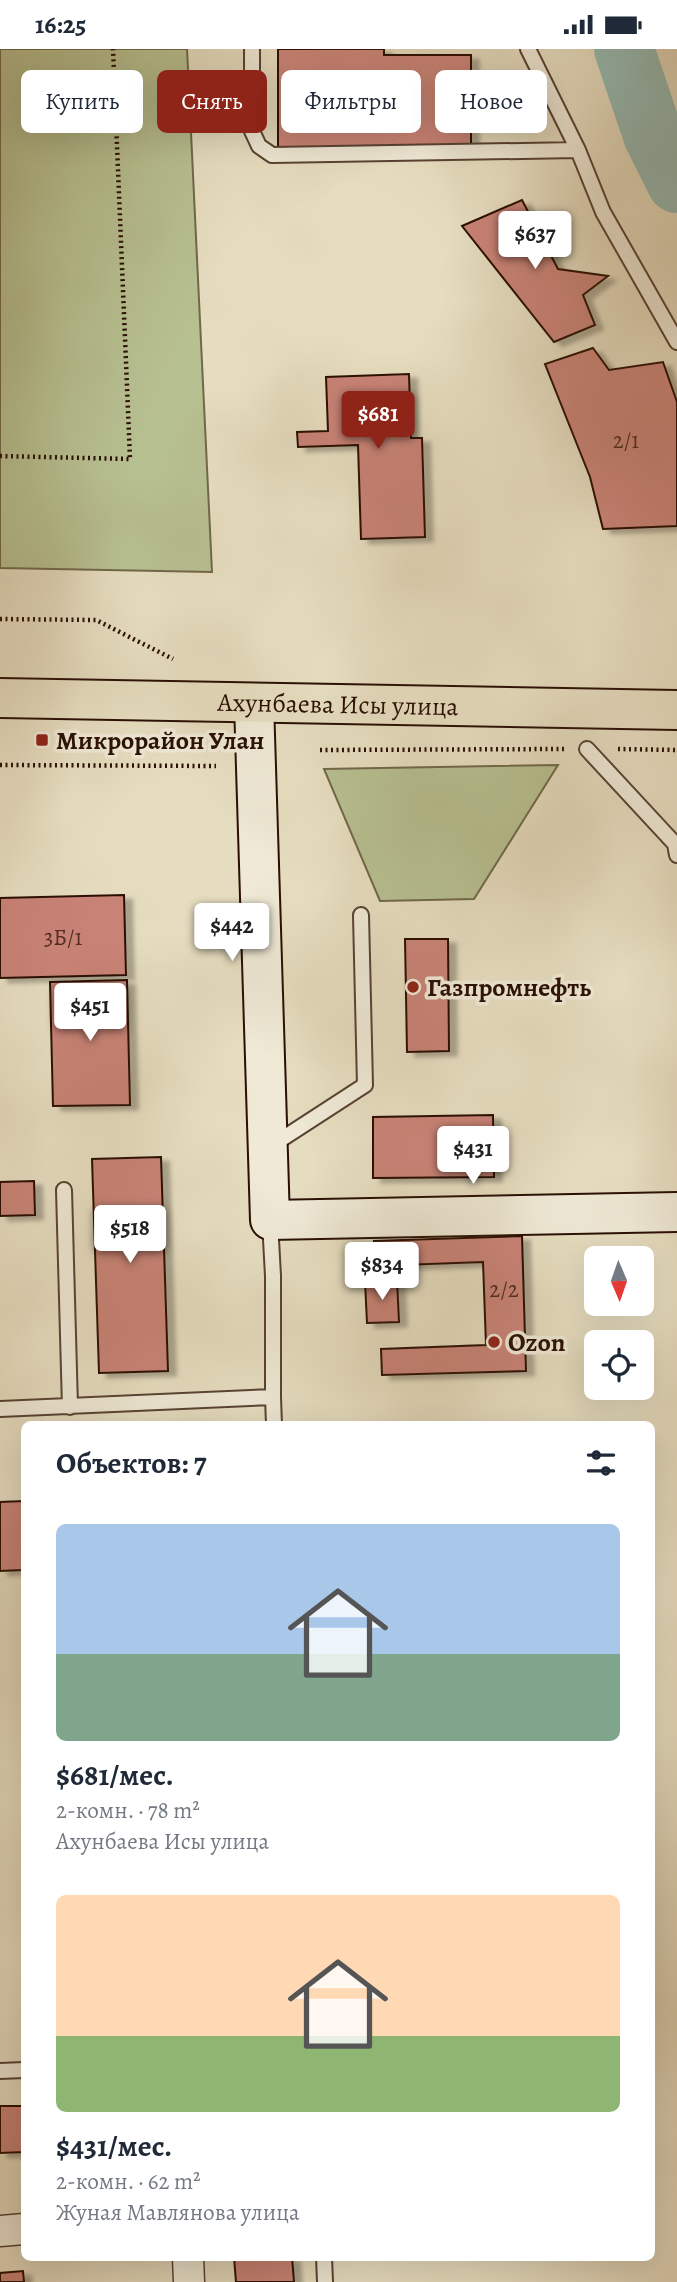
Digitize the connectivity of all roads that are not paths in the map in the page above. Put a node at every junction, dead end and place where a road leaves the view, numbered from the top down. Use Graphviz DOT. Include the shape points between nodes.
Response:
graph roads {
  1 [pos="252,49"];
  2 [pos="528,49"];
  3 [pos="578,150"];
  4 [pos="677,342"];
  5 [pos="0,698"];
  6 [pos="254,703"];
  7 [pos="677,710"];
  8 [pos="587,749"];
  9 [pos="677,855"];
  10 [pos="361,915"];
  11 [pos="267,1149"];
  12 [pos="64,1190"];
  13 [pos="677,1212"];
  14 [pos="270,1220"];
  15 [pos="273,1397"];
  16 [pos="70,1407"];
  17 [pos="0,1409"];
  18 [pos="274,1421"];
  19 [pos="21,2070"];
  20 [pos="0,2071"];
  21 [pos="21,2229"];
  22 [pos="0,2231"];
  23 [pos="188,2261"];
  24 [pos="324,2261"];
  25 [pos="189,2282"];
  26 [pos="325,2282"];
  1 -- 3 [label="lane" via="252,131 259,146 272,155"];
  2 -- 3 [label="lane"];
  3 -- 4 [label="lane" via="603,212"];
  5 -- 6 [label="main road, Ахунбаева Исы улица"];
  6 -- 7 [label="main road, Ахунбаева Исы улица"];
  6 -- 11 [label="street"];
  8 -- 9 [label="lane" via="675,844"];
  10 -- 11 [label="lane" via="365,1085"];
  11 -- 14 [label="street"];
  12 -- 16 [label="lane"];
  13 -- 14 [label="street"];
  14 -- 15 [label="lane"];
  15 -- 16 [label="lane"];
  15 -- 18 [label="lane"];
  16 -- 17 [label="lane"];
  19 -- 20 [label="lane"];
  21 -- 22 [label="street"];
  23 -- 25 [label="street"];
  24 -- 26 [label="lane"];
}
